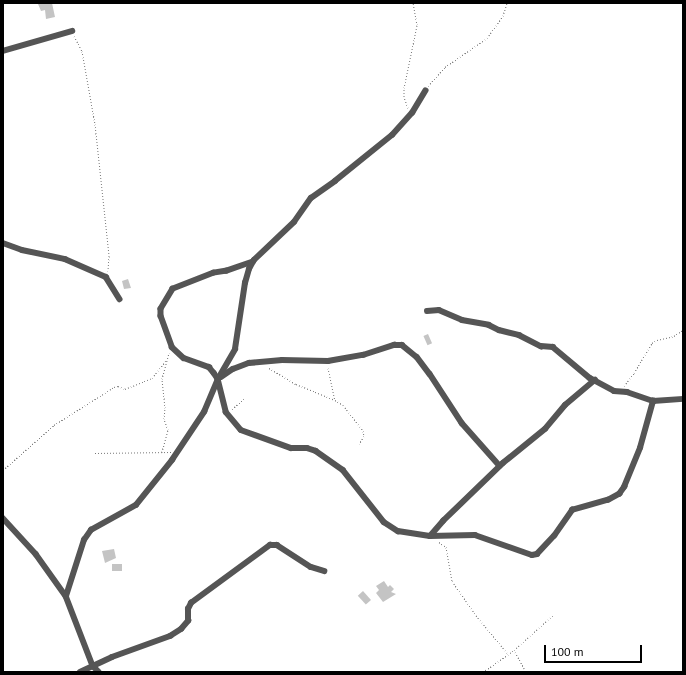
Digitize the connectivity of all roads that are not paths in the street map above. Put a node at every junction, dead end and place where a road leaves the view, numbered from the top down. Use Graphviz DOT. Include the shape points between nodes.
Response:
graph roads {
  1 [pos="72,31"];
  2 [pos="3,51"];
  3 [pos="425,92"];
  4 [pos="3,243"];
  5 [pos="253,262"];
  6 [pos="120,300"];
  7 [pos="427,311"];
  8 [pos="218,380"];
  9 [pos="595,380"];
  10 [pos="683,398"];
  11 [pos="653,401"];
  12 [pos="500,466"];
  13 [pos="3,518"];
  14 [pos="430,536"];
  15 [pos="324,571"];
  16 [pos="66,596"];
  17 [pos="93,666"];
  18 [pos="80,672"];
  19 [pos="99,672"];
  1 -- 2 [label="street"];
  3 -- 5 [label="street" via="392,135 311,198 294,222"];
  4 -- 6 [label="street" via="22,250 65,259 106,277"];
  5 -- 8 [label="street" via="248,268 235,349"];
  5 -- 8 [label="street" via="214,273 173,289 161,309 172,347 184,358 209,368"];
  7 -- 9 [label="street" via="439,310 462,320 489,325 541,346 553,348"];
  8 -- 12 [label="street" via="233,369 254,362 328,361 402,345 408,348 430,374 462,423"];
  8 -- 14 [label="street" via="226,412 241,430 291,448 316,451 343,470 384,522 398,531"];
  8 -- 16 [label="street" via="204,412 136,505 91,530 84,540"];
  9 -- 11 [label="street" via="614,391"];
  9 -- 12 [label="street" via="565,405 540,434"];
  10 -- 11 [label="street"];
  11 -- 14 [label="street" via="640,448 619,494 608,500 572,510 540,552 532,555 474,535"];
  12 -- 14 [label="street"];
  13 -- 16 [label="street" via="36,554"];
  15 -- 17 [label="street" via="311,567 277,545 270,545 191,604 188,609 188,621 181,629 156,642"];
  16 -- 17 [label="street"];
  17 -- 18 [label="street"];
  17 -- 19 [label="street"];
}
